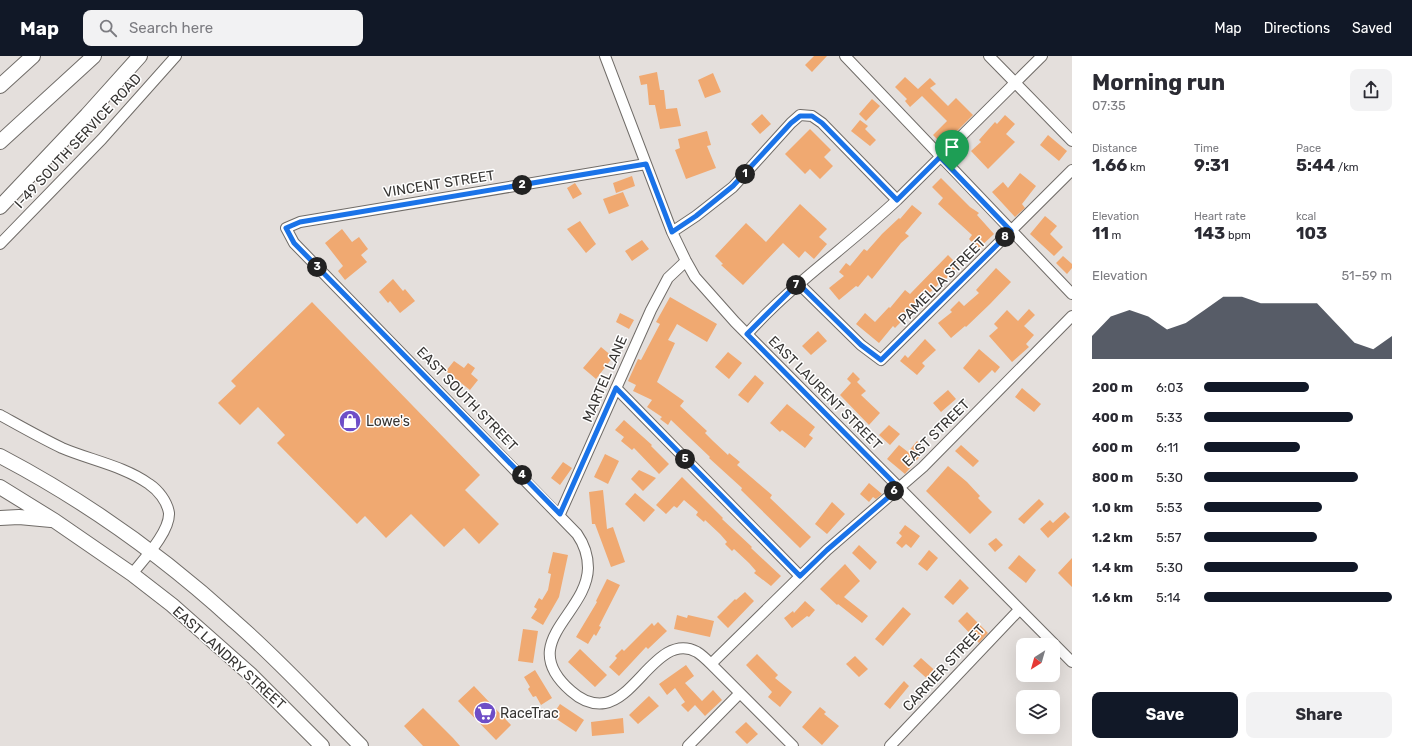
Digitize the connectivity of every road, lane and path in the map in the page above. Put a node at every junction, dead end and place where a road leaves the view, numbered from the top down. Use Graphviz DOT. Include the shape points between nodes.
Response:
graph roads {
  1 [pos="33,56"];
  2 [pos="94,56"];
  3 [pos="140,56"];
  4 [pos="176,56"];
  5 [pos="605,56"];
  6 [pos="844,56"];
  7 [pos="989,56"];
  8 [pos="1042,56"];
  9 [pos="1015,82"];
  10 [pos="0,86"];
  11 [pos="1072,141"];
  12 [pos="0,142"];
  13 [pos="940,157"];
  14 [pos="646,164"];
  15 [pos="1072,170"];
  16 [pos="897,200"];
  17 [pos="0,207"];
  18 [pos="286,228"];
  19 [pos="1011,231"];
  20 [pos="672,232"];
  21 [pos="0,244"];
  22 [pos="686,261"];
  23 [pos="798,283"];
  24 [pos="1072,294"];
  25 [pos="1072,316"];
  26 [pos="747,334"];
  27 [pos="616,388"];
  28 [pos="0,415"];
  29 [pos="0,452"];
  30 [pos="0,456"];
  31 [pos="18,465"];
  32 [pos="0,487"];
  33 [pos="899,488"];
  34 [pos="560,514"];
  35 [pos="0,518"];
  36 [pos="55,521"];
  37 [pos="149,552"];
  38 [pos="132,574"];
  39 [pos="800,576"];
  40 [pos="1019,610"];
  41 [pos="1072,662"];
  42 [pos="711,664"];
  43 [pos="740,693"];
  44 [pos="322,746"];
  45 [pos="361,746"];
  46 [pos="688,746"];
  47 [pos="793,746"];
  48 [pos="890,746"];
  1 -- 10 [label="highway"];
  2 -- 12 [label="highway"];
  3 -- 17 [label="highway"];
  4 -- 21 [label="street, I-49 SOUTH SERVICE ROAD" via="102,139"];
  5 -- 14 [label="street, EAST LAURENT STREET"];
  6 -- 13 [label="street"];
  7 -- 9 [label="street"];
  8 -- 9 [label="street"];
  9 -- 11 [label="street"];
  9 -- 13 [label="street"];
  13 -- 16 [label="street"];
  13 -- 19 [label="street"];
  14 -- 18 [label="street, VINCENT STREET" via="300,222"];
  14 -- 20 [label="street, EAST LAURENT STREET"];
  15 -- 19 [label="street, PAMELLA STREET"];
  16 -- 20 [label="street" via="822,123 812,116 800,116 733,186"];
  16 -- 23 [label="street"];
  18 -- 34 [label="street, EAST SOUTH STREET" via="294,243"];
  19 -- 23 [label="street, PAMELLA STREET" via="881,360 861,345"];
  19 -- 24 [label="street"];
  20 -- 22 [label="street, EAST LAURENT STREET"];
  22 -- 26 [label="street, EAST LAURENT STREET" via="695,277"];
  22 -- 27 [label="street, MARTEL LANE" via="668,278 640,332"];
  23 -- 26 [label="street"];
  25 -- 33 [label="street, EAST STREET" via="923,467"];
  26 -- 33 [label="street, EAST LAURENT STREET"];
  27 -- 34 [label="street, MARTEL LANE"];
  27 -- 39 [label="street"];
  28 -- 37 [label="street" via="62,448 140,478 159,492 166,502 169,514 167,525"];
  29 -- 31 [label="highway"];
  30 -- 31 [label="highway"];
  31 -- 37 [label="highway" via="99,515"];
  32 -- 36 [label="highway, EAST LANDRY STREET"];
  33 -- 39 [label="street, EAST STREET"];
  33 -- 40 [label="street, EAST LAURENT STREET"];
  34 -- 42 [label="street, EAST SOUTH STREET" via="584,544 588,569 580,592 555,634 551,646 554,672 570,690 579,698 591,703 616,700 660,658 670,651 683,648 697,652"];
  35 -- 36 [label="highway" via="19,517"];
  36 -- 38 [label="highway, EAST LANDRY STREET"];
  37 -- 38 [label="street"];
  37 -- 45 [label="highway" via="234,620"];
  38 -- 44 [label="highway, EAST LANDRY STREET" via="213,640"];
  39 -- 42 [label="street, EAST STREET"];
  40 -- 41 [label="street, EAST LAURENT STREET"];
  40 -- 48 [label="street, CARRIER STREET"];
  42 -- 43 [label="street, EAST SOUTH STREET"];
  43 -- 46 [label="street"];
  43 -- 47 [label="street, EAST SOUTH STREET"];
}
